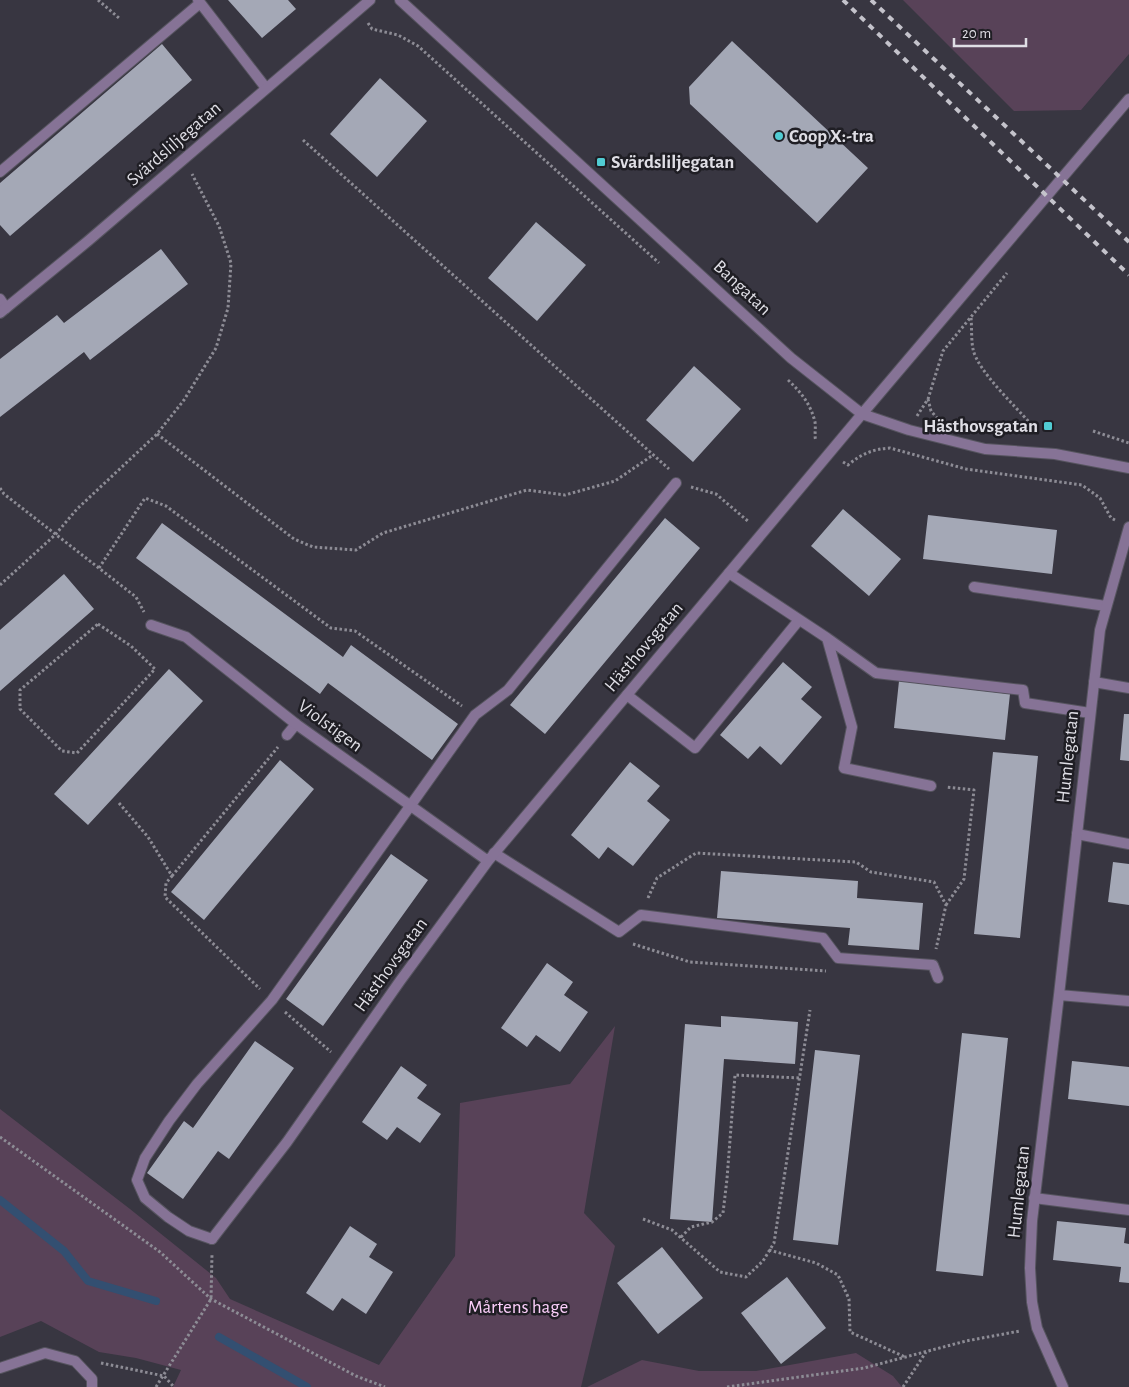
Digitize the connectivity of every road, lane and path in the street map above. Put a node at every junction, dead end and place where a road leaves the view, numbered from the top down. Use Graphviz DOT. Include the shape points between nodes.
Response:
graph roads {
  1 [pos="98,0"];
  2 [pos="370,0"];
  3 [pos="400,0"];
  4 [pos="198,2"];
  5 [pos="119,18"];
  6 [pos="372,29"];
  7 [pos="266,88"];
  8 [pos="1129,99"];
  9 [pos="303,140"];
  10 [pos="182,160"];
  11 [pos="0,172"];
  12 [pos="660,265"];
  13 [pos="1008,271"];
  14 [pos="2,307"];
  15 [pos="971,317"];
  16 [pos="785,378"];
  17 [pos="862,414"];
  18 [pos="942,421"];
  19 [pos="980,431"];
  20 [pos="1093,431"];
  21 [pos="157,434"];
  22 [pos="815,440"];
  23 [pos="1129,443"];
  24 [pos="653,455"];
  25 [pos="848,465"];
  26 [pos="1129,468"];
  27 [pos="676,483"];
  28 [pos="0,488"];
  29 [pos="1111,518"];
  30 [pos="751,524"];
  31 [pos="1129,527"];
  32 [pos="55,535"];
  33 [pos="99,568"];
  34 [pos="729,573"];
  35 [pos="0,585"];
  36 [pos="974,587"];
  37 [pos="1106,606"];
  38 [pos="799,620"];
  39 [pos="151,626"];
  40 [pos="827,638"];
  41 [pos="131,646"];
  42 [pos="1094,682"];
  43 [pos="1129,688"];
  44 [pos="627,695"];
  45 [pos="1090,713"];
  46 [pos="475,715"];
  47 [pos="296,724"];
  48 [pos="287,735"];
  49 [pos="931,786"];
  50 [pos="119,803"];
  51 [pos="411,805"];
  52 [pos="1077,834"];
  53 [pos="1129,844"];
  54 [pos="491,857"];
  55 [pos="172,876"];
  56 [pos="946,905"];
  57 [pos="641,915"];
  58 [pos="625,941"];
  59 [pos="933,966"];
  60 [pos="835,972"];
  61 [pos="938,978"];
  62 [pos="1059,995"];
  63 [pos="272,1000"];
  64 [pos="1129,1001"];
  65 [pos="810,1010"];
  66 [pos="332,1053"];
  67 [pos="800,1078"];
  68 [pos="0,1137"];
  69 [pos="1034,1198"];
  70 [pos="1129,1210"];
  71 [pos="643,1219"];
  72 [pos="681,1237"];
  73 [pos="212,1239"];
  74 [pos="769,1250"];
  75 [pos="211,1299"];
  76 [pos="1037,1328"];
  77 [pos="927,1351"];
  78 [pos="905,1357"];
  79 [pos="0,1368"];
  80 [pos="85,1372"];
  81 [pos="164,1376"];
  82 [pos="92,1387"];
  83 [pos="156,1387"];
  84 [pos="174,1387"];
  85 [pos="385,1387"];
  86 [pos="727,1387"];
  87 [pos="903,1387"];
  88 [pos="1063,1387"];
  1 -- 5 [label="path"];
  2 -- 7 [label="street, Svärdsliljegatan"];
  3 -- 17 [label="street, Bangatan" via="791,358"];
  4 -- 7 [label="street"];
  4 -- 11 [label="street"];
  6 -- 12 [label="path" via="398,35 418,46"];
  7 -- 10 [label="street, Svärdsliljegatan"];
  8 -- 17 [label="street, Hästhovsgatan"];
  9 -- 24 [label="path"];
  10 -- 14 [label="street, Svärdsliljegatan" via="88,241"];
  10 -- 21 [label="path" via="219,226 231,263 228,308 216,348 184,400"];
  13 -- 15 [label="path"];
  15 -- 18 [label="path" via="943,352 928,399 931,411"];
  15 -- 19 [label="path" via="973,350 977,360 1030,423"];
  16 -- 22 [label="path" via="812,410"];
  17 -- 26 [label="street, Bangatan" via="909,430 985,448 1055,454"];
  17 -- 34 [label="street, Hästhovsgatan"];
  20 -- 23 [label="path"];
  21 -- 24 [label="path" via="294,539 313,547 356,550 383,533 527,490 565,495 615,481"];
  21 -- 32 [label="path" via="77,509"];
  24 -- 27 [label="path" via="672,472"];
  25 -- 29 [label="path" via="877,448 890,448 966,469 1082,485 1100,498"];
  27 -- 30 [label="path" via="716,494"];
  27 -- 46 [label="street" via="508,690"];
  28 -- 32 [label="path"];
  31 -- 37 [label="street, Humlegatan"];
  32 -- 33 [label="path"];
  32 -- 35 [label="path"];
  33 -- 39 [label="path" via="136,597"];
  33 -- 46 [label="path" via="145,498 166,506 331,628 354,631"];
  34 -- 38 [label="street"];
  34 -- 44 [label="street, Hästhovsgatan"];
  36 -- 37 [label="street"];
  37 -- 42 [label="street, Humlegatan"];
  38 -- 40 [label="street"];
  38 -- 44 [label="street" via="695,748"];
  39 -- 47 [label="street, Violstigen" via="186,638"];
  40 -- 45 [label="street" via="876,673 1023,690 1025,703"];
  40 -- 49 [label="street" via="852,727 844,768"];
  41 -- 41 [label="path" via="98,624 20,690 20,709 62,751 77,753 155,670"];
  42 -- 43 [label="street"];
  42 -- 45 [label="street, Humlegatan"];
  44 -- 54 [label="street, Hästhovsgatan"];
  45 -- 52 [label="street, Humlegatan"];
  46 -- 51 [label="street"];
  47 -- 48 [label="street"];
  47 -- 51 [label="street, Violstigen"];
  48 -- 55 [label="path"];
  49 -- 56 [label="path" via="974,790 964,879"];
  50 -- 55 [label="path" via="148,837"];
  51 -- 54 [label="street, Violstigen"];
  51 -- 63 [label="street"];
  52 -- 53 [label="street"];
  52 -- 62 [label="street, Humlegatan"];
  54 -- 57 [label="street, Violstigen" via="619,932"];
  54 -- 73 [label="street, Hästhovsgatan" via="287,1142"];
  55 -- 63 [label="path" via="166,883 165,897"];
  56 -- 57 [label="path" via="934,882 871,872 856,862 696,853 657,878"];
  56 -- 59 [label="path"];
  57 -- 59 [label="street" via="823,938 838,958"];
  58 -- 60 [label="path" via="690,962"];
  59 -- 61 [label="street"];
  62 -- 64 [label="street"];
  62 -- 69 [label="street, Humlegatan"];
  63 -- 66 [label="path"];
  63 -- 73 [label="street" via="197,1084 169,1121 145,1158 137,1180 145,1198 168,1217 189,1231"];
  65 -- 67 [label="path"];
  67 -- 72 [label="path" via="735,1075 723,1213 712,1222 691,1227"];
  67 -- 74 [label="path" via="774,1242"];
  68 -- 75 [label="path" via="160,1252"];
  69 -- 70 [label="street"];
  69 -- 76 [label="street, Humlegatan" via="1030,1268"];
  71 -- 72 [label="path"];
  72 -- 74 [label="path" via="720,1272 746,1276 763,1261"];
  73 -- 75 [label="path"];
  74 -- 78 [label="path" via="816,1263 838,1275 849,1299 850,1332"];
  75 -- 81 [label="path"];
  75 -- 85 [label="path" via="356,1376"];
  76 -- 77 [label="path"];
  76 -- 88 [label="street, Humlegatan"];
  77 -- 78 [label="path"];
  77 -- 87 [label="path"];
  78 -- 86 [label="path" via="864,1368"];
  79 -- 80 [label="street" via="46,1354 76,1361"];
  80 -- 81 [label="path" via="101,1363"];
  80 -- 82 [label="street" via="92,1379"];
  81 -- 83 [label="path"];
  81 -- 84 [label="path"];
}
